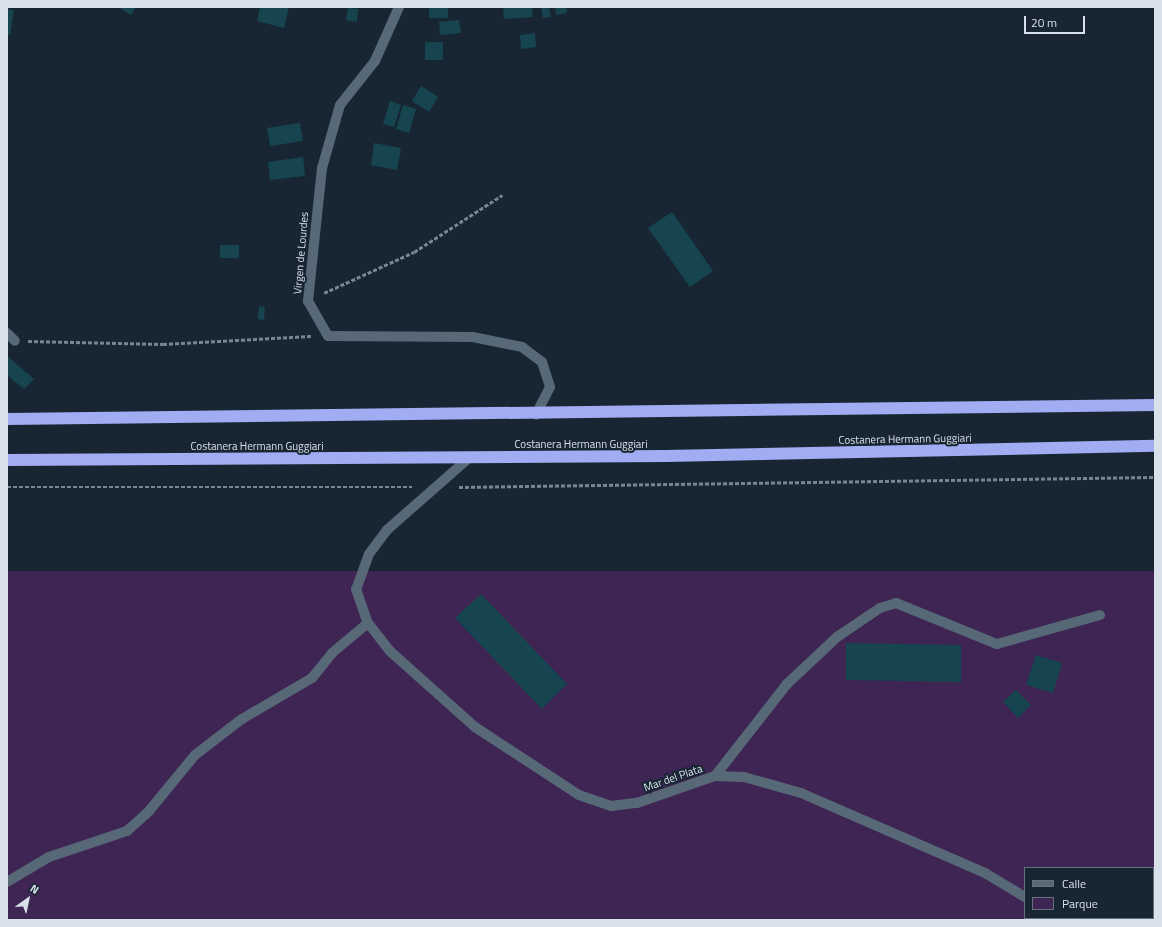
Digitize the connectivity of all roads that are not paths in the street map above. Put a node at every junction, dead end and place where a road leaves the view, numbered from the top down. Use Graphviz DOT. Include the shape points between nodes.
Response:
graph roads {
  1 [pos="399,7"];
  2 [pos="7,333"];
  3 [pos="15,341"];
  4 [pos="1155,405"];
  5 [pos="536,415"];
  6 [pos="7,419"];
  7 [pos="1155,446"];
  8 [pos="470,458"];
  9 [pos="7,460"];
  10 [pos="1100,615"];
  11 [pos="368,623"];
  12 [pos="715,776"];
  13 [pos="7,882"];
  14 [pos="1024,896"];
  1 -- 5 [label="street, Virgen de Lourdes" via="375,61 340,105 322,168 308,300 328,336 473,337 522,347 542,362 550,387"];
  2 -- 3 [label="street"];
  4 -- 5 [label="highway"];
  5 -- 6 [label="highway"];
  7 -- 8 [label="highway, Costanera Hermann Guggiari"];
  8 -- 9 [label="highway, Costanera Hermann Guggiari"];
  8 -- 11 [label="street, Mar del Plata" via="387,530 369,554 356,589"];
  10 -- 12 [label="street" via="997,644 896,603 880,608 837,637 787,684"];
  11 -- 12 [label="street, Mar del Plata" via="391,652 475,727 579,795 611,806 637,803"];
  11 -- 13 [label="street" via="332,654 312,678 242,720 195,755 149,811 127,831 49,857"];
  12 -- 14 [label="street, Mar del Plata" via="744,777 801,793 985,873"];
}
